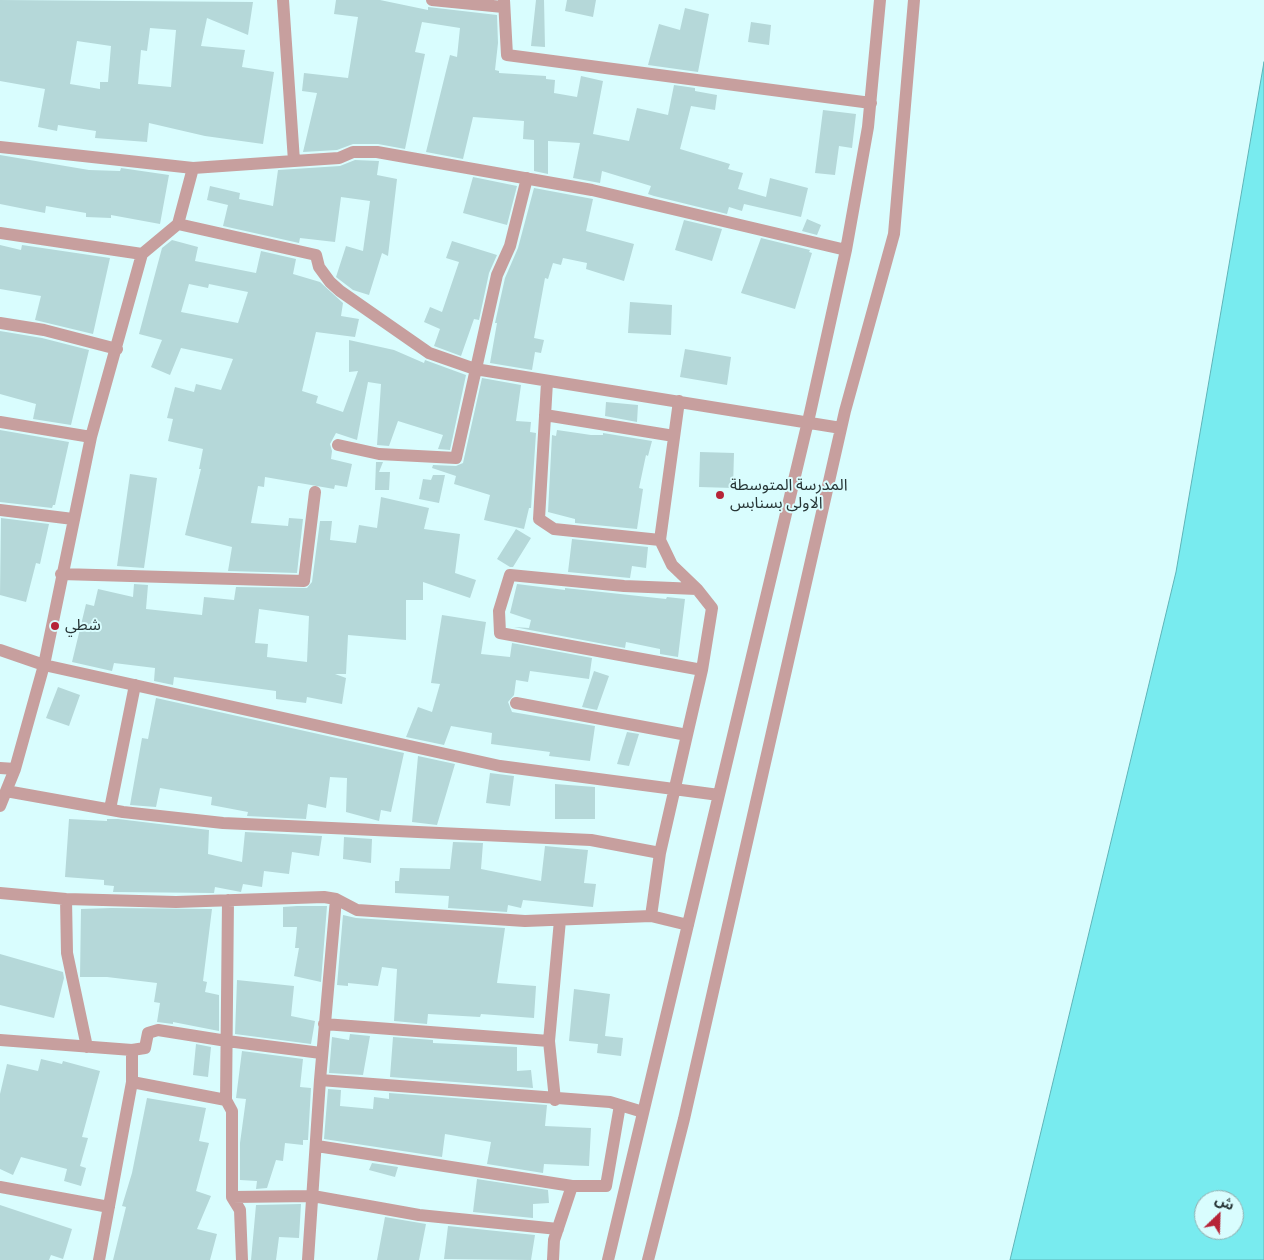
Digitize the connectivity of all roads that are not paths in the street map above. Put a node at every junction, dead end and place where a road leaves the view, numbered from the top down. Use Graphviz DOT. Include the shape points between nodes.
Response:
graph roads {
  1 [pos="283,0"];
  2 [pos="432,0"];
  3 [pos="880,0"];
  4 [pos="914,0"];
  5 [pos="503,3"];
  6 [pos="871,103"];
  7 [pos="0,147"];
  8 [pos="294,161"];
  9 [pos="193,168"];
  10 [pos="527,178"];
  11 [pos="178,224"];
  12 [pos="0,233"];
  13 [pos="846,250"];
  14 [pos="142,254"];
  15 [pos="1,327"];
  16 [pos="116,349"];
  17 [pos="475,369"];
  18 [pos="547,382"];
  19 [pos="678,401"];
  20 [pos="545,415"];
  21 [pos="0,422"];
  22 [pos="808,423"];
  23 [pos="841,428"];
  24 [pos="674,436"];
  25 [pos="91,437"];
  26 [pos="338,445"];
  27 [pos="315,492"];
  28 [pos="0,510"];
  29 [pos="73,520"];
  30 [pos="660,540"];
  31 [pos="61,574"];
  32 [pos="697,589"];
  33 [pos="1,650"];
  34 [pos="44,666"];
  35 [pos="702,670"];
  36 [pos="135,685"];
  37 [pos="516,703"];
  38 [pos="687,735"];
  39 [pos="0,768"];
  40 [pos="15,769"];
  41 [pos="676,787"];
  42 [pos="6,792"];
  43 [pos="719,795"];
  44 [pos="0,806"];
  45 [pos="110,810"];
  46 [pos="660,853"];
  47 [pos="0,893"];
  48 [pos="66,899"];
  49 [pos="336,899"];
  50 [pos="228,900"];
  51 [pos="651,916"];
  52 [pos="560,920"];
  53 [pos="688,925"];
  54 [pos="324,1024"];
  55 [pos="0,1040"];
  56 [pos="227,1041"];
  57 [pos="549,1041"];
  58 [pos="87,1047"];
  59 [pos="132,1050"];
  60 [pos="321,1053"];
  61 [pos="320,1080"];
  62 [pos="132,1082"];
  63 [pos="226,1100"];
  64 [pos="555,1100"];
  65 [pos="620,1105"];
  66 [pos="643,1112"];
  67 [pos="317,1146"];
  68 [pos="572,1186"];
  69 [pos="0,1187"];
  70 [pos="232,1196"];
  71 [pos="313,1196"];
  72 [pos="108,1207"];
  73 [pos="558,1228"];
  74 [pos="99,1260"];
  75 [pos="242,1260"];
  76 [pos="308,1260"];
  77 [pos="553,1260"];
  78 [pos="608,1260"];
  79 [pos="648,1260"];
  1 -- 8 [label="street"];
  2 -- 5 [label="street"];
  3 -- 6 [label="street"];
  4 -- 23 [label="street" via="894,234"];
  5 -- 6 [label="street" via="507,55"];
  6 -- 13 [label="street"];
  7 -- 9 [label="street"];
  8 -- 9 [label="street"];
  8 -- 10 [label="street" via="339,158 353,152 377,152"];
  9 -- 11 [label="street"];
  10 -- 13 [label="street" via="592,190"];
  10 -- 17 [label="street" via="510,246 497,275"];
  11 -- 14 [label="street"];
  11 -- 17 [label="street" via="316,255 319,267 340,290 429,353"];
  12 -- 14 [label="street"];
  13 -- 22 [label="street"];
  14 -- 16 [label="street"];
  15 -- 16 [label="street" via="44,330"];
  16 -- 25 [label="street"];
  17 -- 18 [label="street"];
  17 -- 26 [label="street" via="456,458 379,454"];
  18 -- 19 [label="street"];
  18 -- 20 [label="street"];
  19 -- 22 [label="street"];
  19 -- 24 [label="street"];
  20 -- 24 [label="street"];
  20 -- 30 [label="street" via="539,519 554,529"];
  21 -- 25 [label="street"];
  22 -- 23 [label="street"];
  22 -- 43 [label="street"];
  23 -- 79 [label="street" via="688,1099"];
  24 -- 30 [label="street"];
  25 -- 29 [label="street"];
  27 -- 31 [label="street" via="304,582"];
  28 -- 29 [label="street"];
  29 -- 31 [label="street"];
  30 -- 32 [label="street" via="672,565"];
  31 -- 34 [label="street"];
  32 -- 35 [label="street" via="712,608"];
  32 -- 35 [label="street" via="510,575 499,611 500,633"];
  33 -- 34 [label="street"];
  34 -- 36 [label="street"];
  34 -- 40 [label="street"];
  35 -- 38 [label="street"];
  36 -- 41 [label="street" via="500,766"];
  36 -- 45 [label="street"];
  37 -- 38 [label="street"];
  38 -- 41 [label="street"];
  39 -- 40 [label="street"];
  40 -- 42 [label="street"];
  41 -- 43 [label="street"];
  41 -- 46 [label="street"];
  42 -- 44 [label="street"];
  42 -- 45 [label="street"];
  43 -- 53 [label="street"];
  45 -- 46 [label="street" via="223,823 591,840"];
  46 -- 51 [label="street"];
  47 -- 48 [label="street"];
  48 -- 50 [label="street"];
  48 -- 58 [label="street" via="67,953"];
  49 -- 50 [label="street"];
  49 -- 52 [label="street" via="357,910 526,922"];
  49 -- 54 [label="street"];
  50 -- 56 [label="street"];
  51 -- 52 [label="street"];
  51 -- 53 [label="street"];
  52 -- 57 [label="street"];
  53 -- 66 [label="street"];
  54 -- 57 [label="street"];
  54 -- 60 [label="street"];
  55 -- 58 [label="street"];
  56 -- 59 [label="street" via="158,1030 148,1033 145,1048"];
  56 -- 60 [label="street"];
  56 -- 63 [label="street"];
  57 -- 64 [label="street"];
  58 -- 59 [label="street"];
  59 -- 62 [label="street"];
  60 -- 61 [label="street"];
  61 -- 64 [label="street"];
  61 -- 67 [label="street"];
  62 -- 63 [label="street"];
  62 -- 72 [label="street"];
  63 -- 70 [label="street" via="232,1111"];
  64 -- 65 [label="street"];
  65 -- 66 [label="street"];
  65 -- 68 [label="street" via="606,1186"];
  66 -- 78 [label="street"];
  67 -- 68 [label="street"];
  67 -- 71 [label="street"];
  68 -- 73 [label="street"];
  69 -- 72 [label="street"];
  70 -- 71 [label="street"];
  70 -- 75 [label="street" via="240,1210"];
  71 -- 73 [label="street" via="419,1215"];
  71 -- 76 [label="street"];
  72 -- 74 [label="street"];
  73 -- 77 [label="street"];
}
